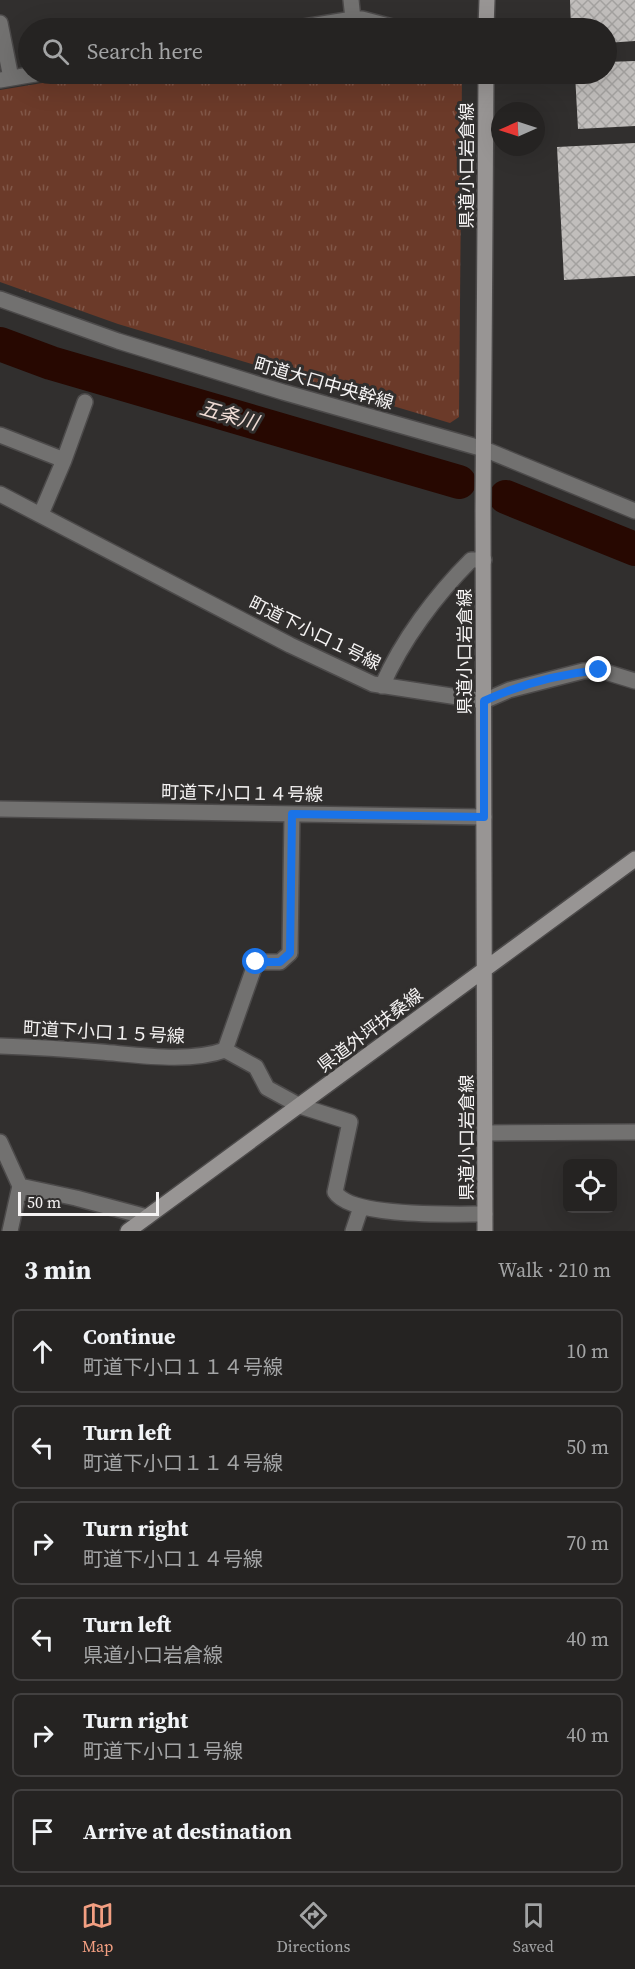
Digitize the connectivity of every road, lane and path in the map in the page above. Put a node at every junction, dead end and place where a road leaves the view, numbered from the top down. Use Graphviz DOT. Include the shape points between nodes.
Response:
graph roads {
  1 [pos="351,0"];
  2 [pos="486,0"];
  3 [pos="353,18"];
  4 [pos="486,18"];
  5 [pos="0,23"];
  6 [pos="5,79"];
  7 [pos="486,84"];
  8 [pos="0,299"];
  9 [pos="86,402"];
  10 [pos="0,435"];
  11 [pos="484,449"];
  12 [pos="64,460"];
  13 [pos="0,494"];
  14 [pos="635,511"];
  15 [pos="41,514"];
  16 [pos="484,560"];
  17 [pos="635,681"];
  18 [pos="382,686"];
  19 [pos="484,701"];
  20 [pos="0,809"];
  21 [pos="292,814"];
  22 [pos="484,817"];
  23 [pos="635,859"];
  24 [pos="484,969"];
  25 [pos="0,1047"];
  26 [pos="225,1050"];
  27 [pos="300,1106"];
  28 [pos="635,1132"];
  29 [pos="485,1133"];
  30 [pos="0,1142"];
  31 [pos="20,1186"];
  32 [pos="361,1207"];
  33 [pos="485,1214"];
  34 [pos="147,1217"];
  35 [pos="10,1231"];
  36 [pos="128,1231"];
  37 [pos="353,1231"];
  38 [pos="486,1231"];
  1 -- 3 [label="street"];
  2 -- 4 [label="main road"];
  5 -- 6 [label="street"];
  7 -- 11 [label="main road, 県道小口岩倉線"];
  8 -- 11 [label="street, 町道大口中央幹線" via="118,341"];
  9 -- 12 [label="street"];
  10 -- 12 [label="street"];
  11 -- 14 [label="street, 町道大口中央幹線"];
  11 -- 16 [label="main road, 県道小口岩倉線"];
  12 -- 15 [label="street"];
  13 -- 15 [label="street, 町道下小口１号線"];
  15 -- 18 [label="street, 町道下小口１号線" via="290,645"];
  16 -- 18 [label="street" via="471,561 454,576 429,607 388,670"];
  16 -- 19 [label="main road, 県道小口岩倉線"];
  17 -- 19 [label="street" via="599,670 583,671 508,690"];
  18 -- 19 [label="street, 町道下小口１号線"];
  19 -- 22 [label="main road, 県道小口岩倉線"];
  20 -- 21 [label="street, 町道下小口１４号線"];
  21 -- 22 [label="street, 町道下小口１４号線"];
  21 -- 26 [label="street" via="290,953 280,962 256,962"];
  22 -- 24 [label="main road, 県道小口岩倉線"];
  23 -- 24 [label="main road, 県道外坪扶桑線"];
  24 -- 27 [label="main road, 県道外坪扶桑線"];
  24 -- 29 [label="main road, 県道小口岩倉線"];
  25 -- 26 [label="street, 町道下小口１５号線" via="155,1057 211,1055"];
  26 -- 27 [label="street" via="256,1067 267,1088"];
  27 -- 32 [label="street" via="350,1122 335,1192 339,1199"];
  27 -- 34 [label="main road, 県道外坪扶桑線"];
  28 -- 29 [label="street"];
  29 -- 33 [label="main road, 県道小口岩倉線"];
  30 -- 31 [label="street"];
  31 -- 34 [label="street"];
  31 -- 35 [label="street"];
  32 -- 33 [label="street" via="400,1213"];
  32 -- 37 [label="street"];
  33 -- 38 [label="main road, 県道小口岩倉線"];
  34 -- 36 [label="main road, 県道外坪扶桑線"];
}
